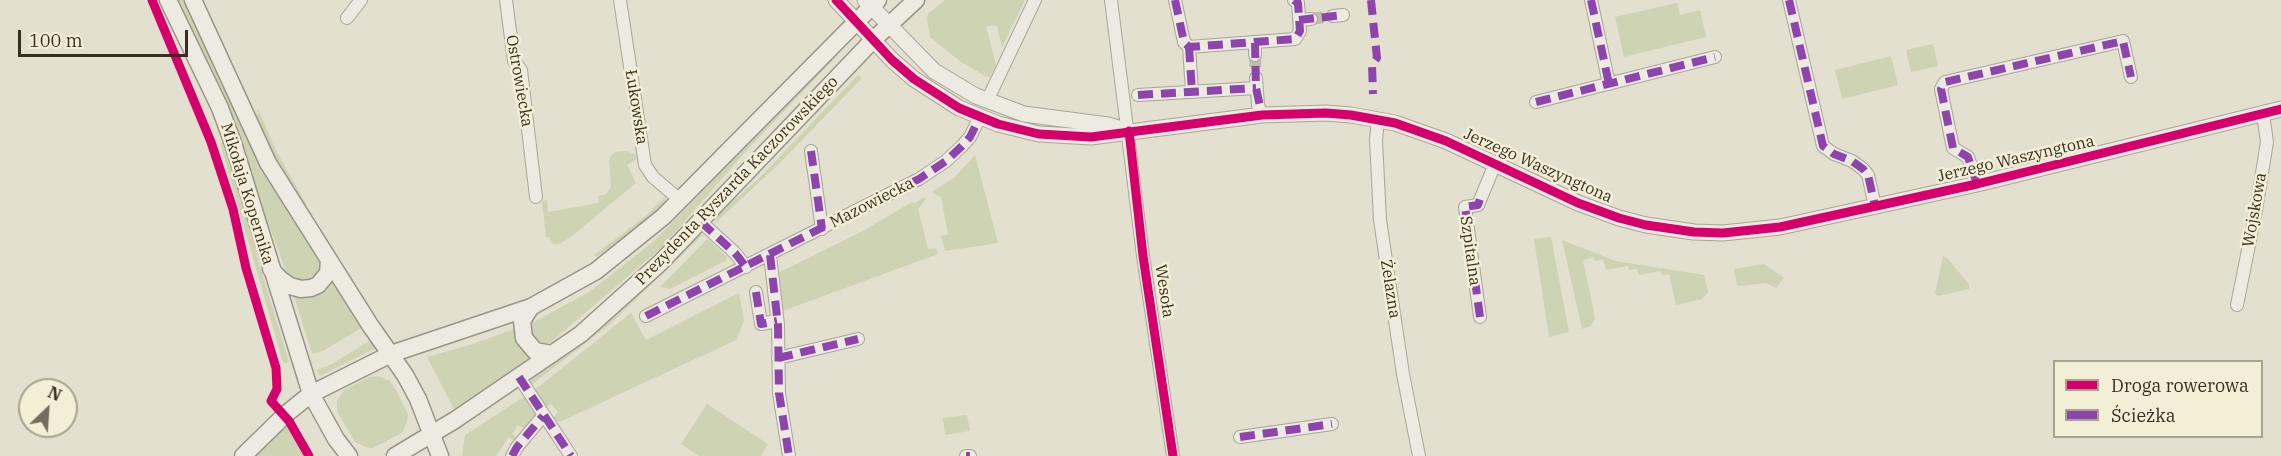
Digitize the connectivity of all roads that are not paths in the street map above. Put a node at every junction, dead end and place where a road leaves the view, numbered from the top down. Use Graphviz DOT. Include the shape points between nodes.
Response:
graph roads {
  1 [pos="168,0"];
  2 [pos="193,0"];
  3 [pos="361,0"];
  4 [pos="506,0"];
  5 [pos="620,0"];
  6 [pos="837,0"];
  7 [pos="916,0"];
  8 [pos="1035,0"];
  9 [pos="1111,0"];
  10 [pos="1175,0"];
  11 [pos="1591,0"];
  12 [pos="1789,0"];
  13 [pos="1296,1"];
  14 [pos="871,2"];
  15 [pos="346,18"];
  16 [pos="856,21"];
  17 [pos="888,25"];
  18 [pos="873,40"];
  19 [pos="1189,47"];
  20 [pos="1715,57"];
  21 [pos="2131,77"];
  22 [pos="1609,84"];
  23 [pos="1192,92"];
  24 [pos="1138,95"];
  25 [pos="987,101"];
  26 [pos="1536,102"];
  27 [pos="2281,109"];
  28 [pos="2263,114"];
  29 [pos="1262,115"];
  30 [pos="980,117"];
  31 [pos="1378,120"];
  32 [pos="1129,131"];
  33 [pos="811,150"];
  34 [pos="1494,164"];
  35 [pos="1977,184"];
  36 [pos="536,197"];
  37 [pos="680,200"];
  38 [pos="1875,206"];
  39 [pos="701,222"];
  40 [pos="822,229"];
  41 [pos="770,255"];
  42 [pos="329,260"];
  43 [pos="746,267"];
  44 [pos="270,268"];
  45 [pos="756,292"];
  46 [pos="2237,306"];
  47 [pos="531,307"];
  48 [pos="646,316"];
  49 [pos="1480,317"];
  50 [pos="777,321"];
  51 [pos="858,339"];
  52 [pos="391,354"];
  53 [pos="552,354"];
  54 [pos="778,358"];
  55 [pos="519,376"];
  56 [pos="311,394"];
  57 [pos="543,416"];
  58 [pos="1332,424"];
  59 [pos="432,434"];
  60 [pos="1240,437"];
  61 [pos="243,456"];
  62 [pos="350,456"];
  63 [pos="395,456"];
  64 [pos="440,456"];
  65 [pos="512,456"];
  66 [pos="571,456"];
  67 [pos="789,456"];
  68 [pos="1173,456"];
  69 [pos="1419,456"];
  1 -- 44 [label="main road, Mikołaja Kopernika" via="220,108"];
  2 -- 42 [label="main road, Mikołaja Kopernika" via="268,163"];
  3 -- 15 [label="street"];
  4 -- 36 [label="street, Ostrowiecka" via="514,61 520,70"];
  5 -- 37 [label="street, Łukowska" via="645,165"];
  6 -- 16 [label="street, Jerzego Waszyngtona"];
  7 -- 17 [label="main road, Prezydenta Ryszarda Kaczorowskiego"];
  8 -- 25 [label="street"];
  9 -- 32 [label="street, Wesoła"];
  10 -- 19 [label="street" via="1184,44"];
  11 -- 22 [label="street"];
  12 -- 38 [label="street" via="1823,146 1863,169"];
  13 -- 19 [label="street" via="1305,19 1295,39 1255,49"];
  14 -- 16 [label="main road, Prezydenta Ryszarda Kaczorowskiego"];
  14 -- 17 [label="street, Jerzego Waszyngtona"];
  16 -- 18 [label="street, Jerzego Waszyngtona"];
  16 -- 37 [label="main road, Prezydenta Ryszarda Kaczorowskiego"];
  17 -- 18 [label="main road, Prezydenta Ryszarda Kaczorowskiego"];
  17 -- 25 [label="street, Jerzego Waszyngtona" via="934,71"];
  18 -- 30 [label="street, Jerzego Waszyngtona" via="924,86"];
  18 -- 39 [label="main road, Prezydenta Ryszarda Kaczorowskiego"];
  19 -- 23 [label="street"];
  20 -- 22 [label="street"];
  21 -- 35 [label="street, Jerzego Waszyngtona" via="2123,41 1948,81 1941,89 1953,148 1968,157"];
  22 -- 26 [label="street"];
  23 -- 24 [label="street"];
  23 -- 29 [label="street" via="1256,83"];
  25 -- 30 [label="street"];
  25 -- 32 [label="street, Jerzego Waszyngtona" via="1038,117"];
  27 -- 28 [label="street, Jerzego Waszyngtona"];
  28 -- 35 [label="street, Jerzego Waszyngtona"];
  28 -- 46 [label="street, Wojskowa" via="2267,142"];
  29 -- 31 [label="street, Jerzego Waszyngtona" via="1326,113"];
  29 -- 32 [label="street, Jerzego Waszyngtona"];
  30 -- 32 [label="street, Jerzego Waszyngtona" via="1026,131 1062,136"];
  30 -- 40 [label="street, Mazowiecka" via="970,137 939,167"];
  31 -- 34 [label="street, Jerzego Waszyngtona" via="1446,141"];
  31 -- 69 [label="street, Żelazna" via="1380,220"];
  32 -- 68 [label="street, Wesoła"];
  33 -- 40 [label="street"];
  34 -- 38 [label="street, Jerzego Waszyngtona" via="1592,209 1673,230 1754,231"];
  34 -- 49 [label="street, Szpitalna" via="1478,206 1465,207"];
  35 -- 38 [label="street, Jerzego Waszyngtona"];
  37 -- 47 [label="main road, Prezydenta Ryszarda Kaczorowskiego" via="596,271"];
  39 -- 43 [label="street"];
  39 -- 53 [label="main road, Prezydenta Ryszarda Kaczorowskiego" via="580,334"];
  40 -- 41 [label="street, Mazowiecka"];
  41 -- 43 [label="street, Mazowiecka"];
  41 -- 50 [label="street"];
  42 -- 44 [label="main road" via="328,273 311,288 291,286"];
  42 -- 52 [label="main road, Mikołaja Kopernika"];
  43 -- 48 [label="street, Mazowiecka"];
  44 -- 56 [label="main road, Mikołaja Kopernika"];
  45 -- 50 [label="street" via="760,324"];
  47 -- 52 [label="main road, Prezydenta Ryszarda Kaczorowskiego"];
  47 -- 53 [label="main road" via="522,321 524,338 535,351"];
  50 -- 54 [label="street"];
  51 -- 54 [label="street"];
  52 -- 56 [label="main road, Prezydenta Ryszarda Kaczorowskiego"];
  52 -- 59 [label="main road, Mikołaja Kopernika" via="418,399"];
  53 -- 55 [label="main road, Prezydenta Ryszarda Kaczorowskiego"];
  54 -- 67 [label="street"];
  55 -- 57 [label="street"];
  55 -- 59 [label="main road, Prezydenta Ryszarda Kaczorowskiego"];
  56 -- 61 [label="main road, Prezydenta Ryszarda Kaczorowskiego"];
  56 -- 62 [label="main road, Mikołaja Kopernika"];
  57 -- 65 [label="street"];
  57 -- 66 [label="street"];
  58 -- 60 [label="street"];
  59 -- 63 [label="main road, Prezydenta Ryszarda Kaczorowskiego"];
  59 -- 64 [label="main road, Mikołaja Kopernika"];
}
